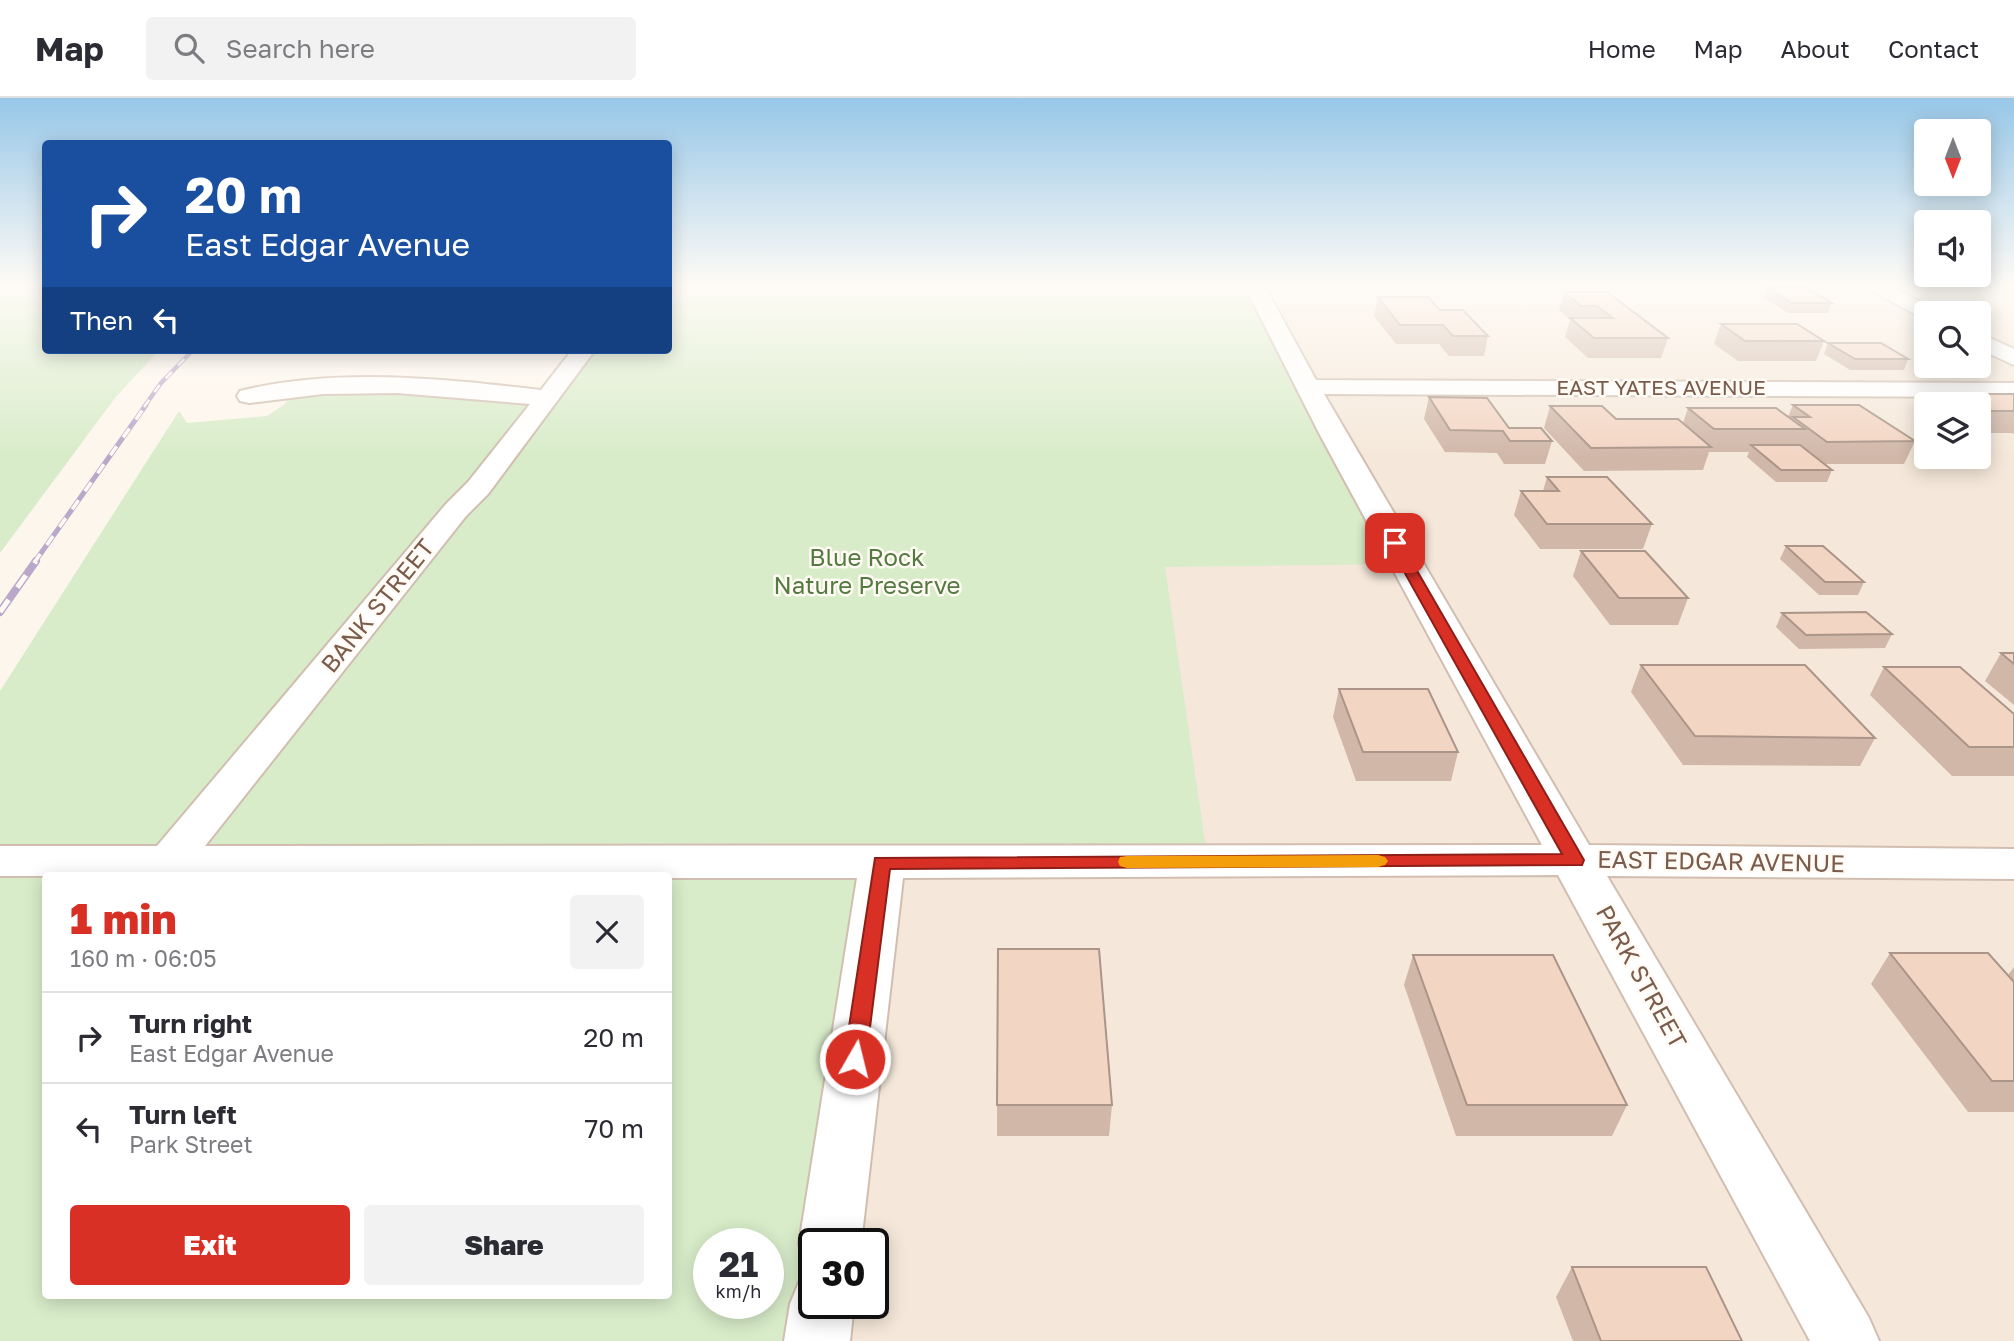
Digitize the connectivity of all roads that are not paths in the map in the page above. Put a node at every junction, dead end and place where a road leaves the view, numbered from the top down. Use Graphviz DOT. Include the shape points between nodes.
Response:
graph roads {
  1 [pos="1284,341"];
  2 [pos="1991,346"];
  3 [pos="581,354"];
  4 [pos="2014,358"];
  5 [pos="1309,387"];
  6 [pos="2014,390"];
  7 [pos="249,396"];
  8 [pos="545,398"];
  9 [pos="1575,860"];
  10 [pos="0,861"];
  11 [pos="169,861"];
  12 [pos="882,862"];
  13 [pos="2014,864"];
  14 [pos="832,1228"];
  15 [pos="820,1319"];
  16 [pos="817,1341"];
  17 [pos="1846,1341"];
  1 -- 5 [label="street, PARK STREET"];
  2 -- 4 [label="street"];
  3 -- 8 [label="street, BANK STREET"];
  5 -- 6 [label="street, EAST YATES AVENUE"];
  5 -- 9 [label="street, PARK STREET"];
  7 -- 8 [label="street" via="295,387 401,386"];
  8 -- 11 [label="street, BANK STREET" via="478,488"];
  9 -- 12 [label="street, EAST EDGAR AVENUE"];
  9 -- 13 [label="street, EAST EDGAR AVENUE"];
  9 -- 17 [label="street, PARK STREET"];
  10 -- 11 [label="street, EAST EDGAR AVENUE"];
  11 -- 12 [label="street, EAST EDGAR AVENUE"];
  12 -- 14 [label="street"];
  15 -- 16 [label="street"];
}
